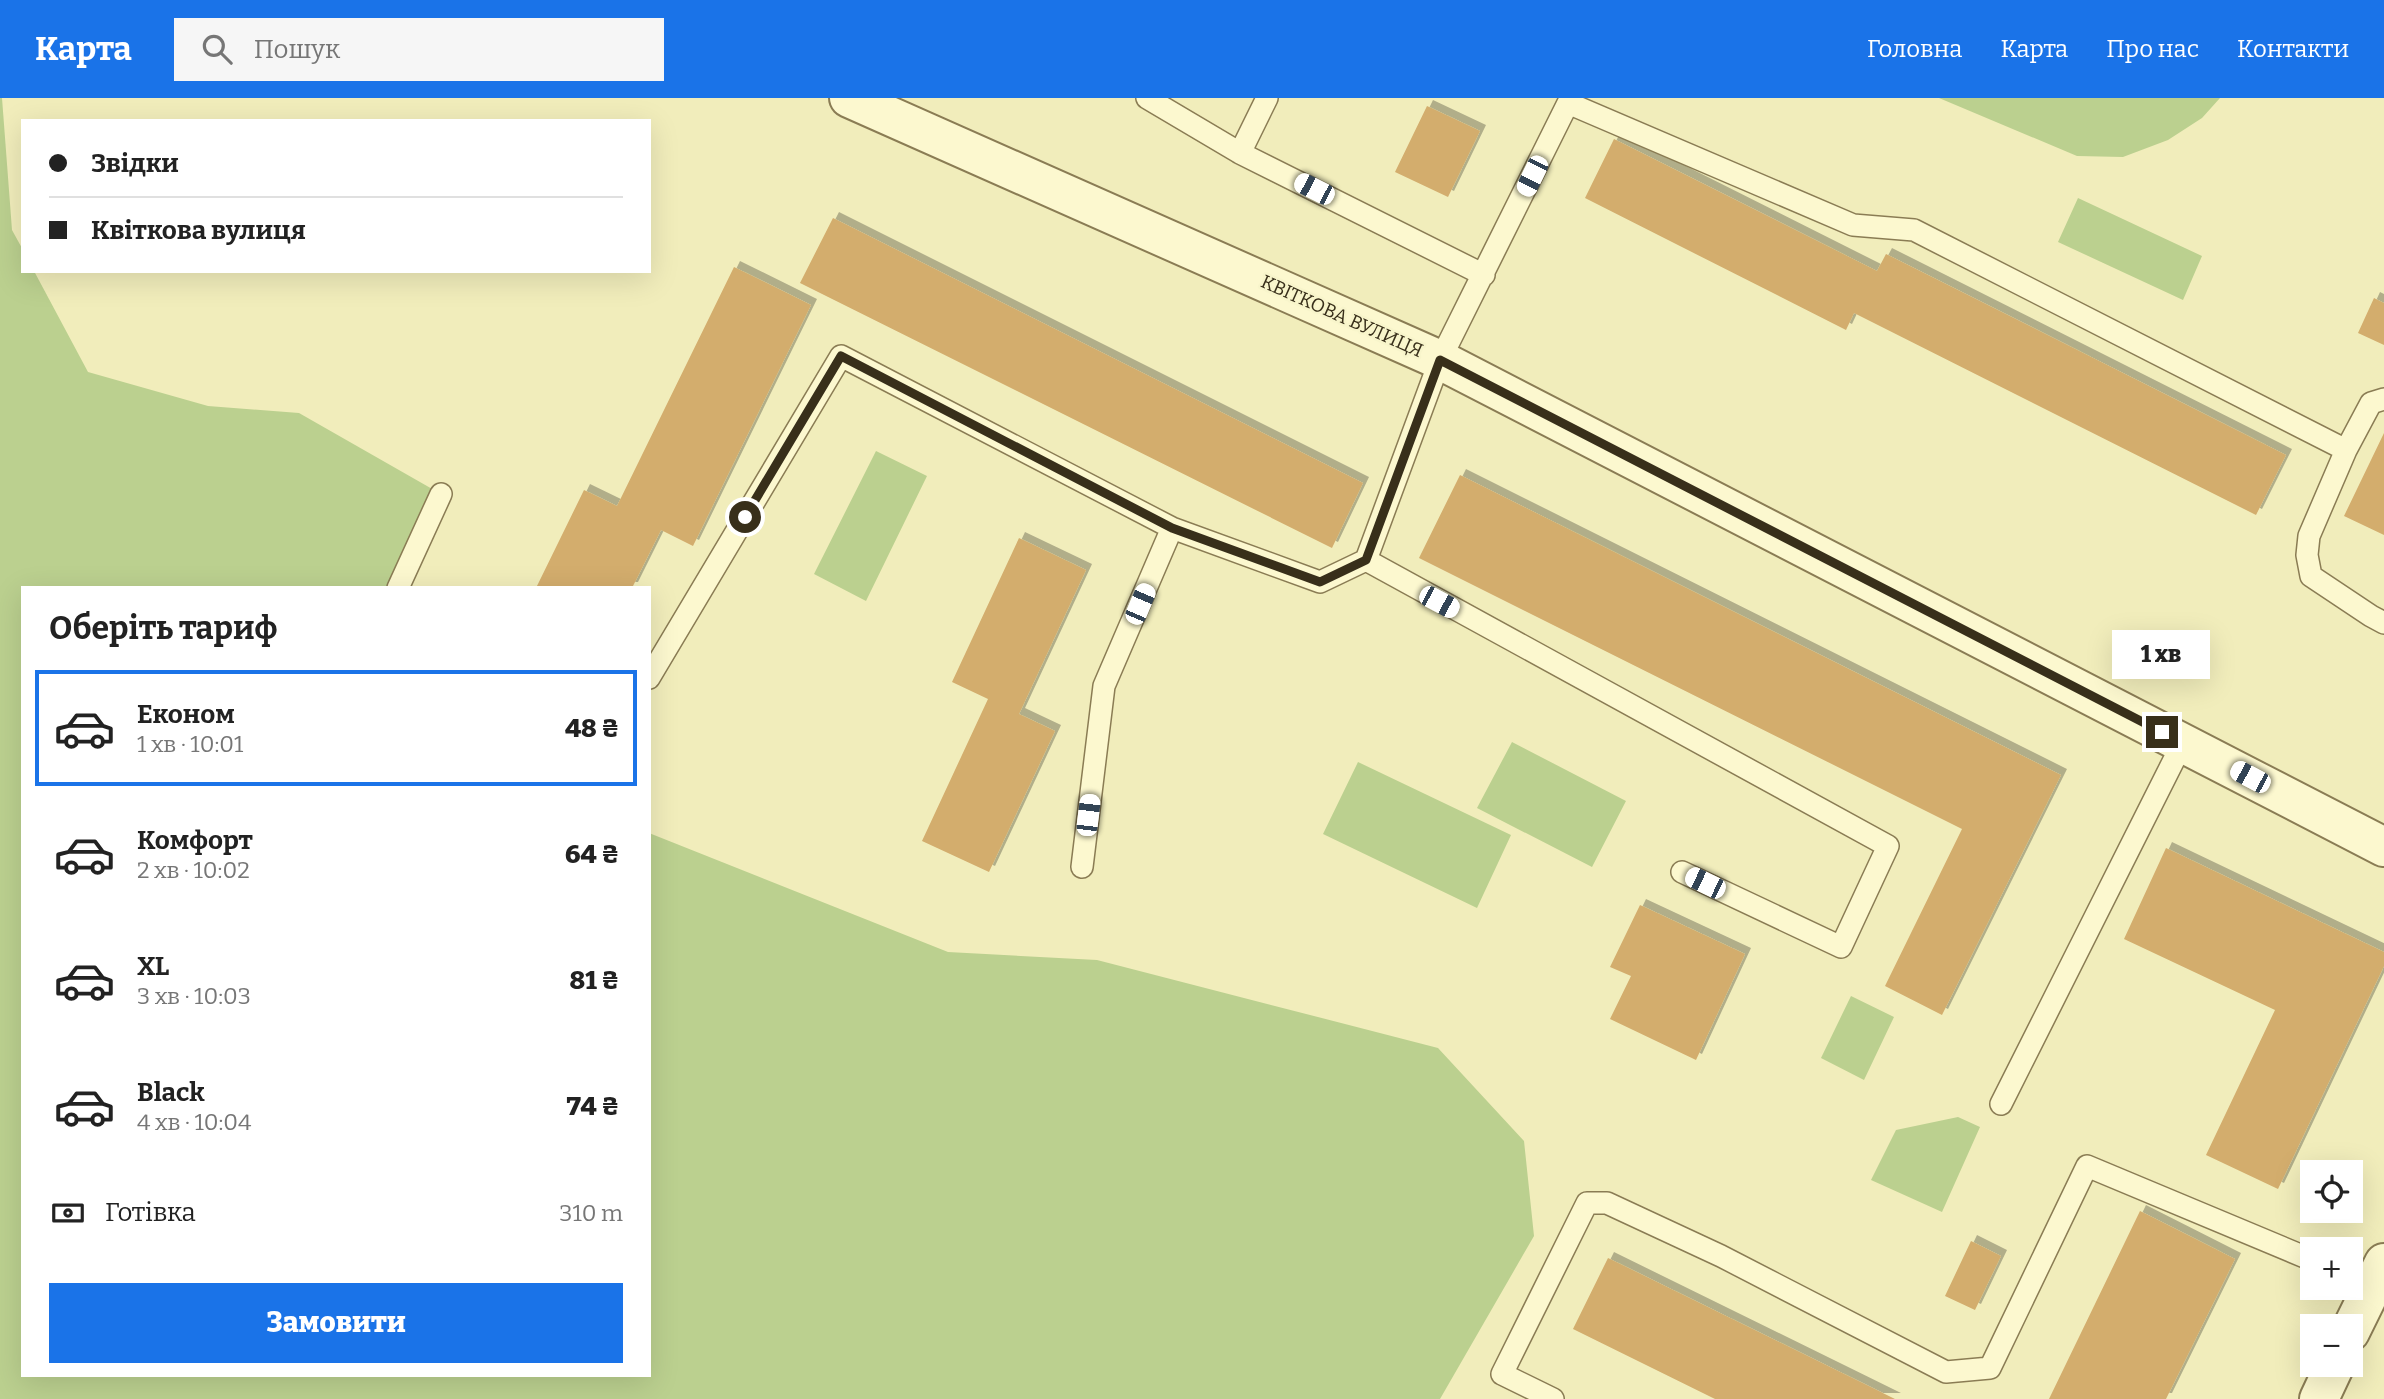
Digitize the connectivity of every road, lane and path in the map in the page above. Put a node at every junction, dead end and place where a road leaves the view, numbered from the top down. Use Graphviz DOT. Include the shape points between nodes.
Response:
graph roads {
  1 [pos="849,98"];
  2 [pos="1147,98"];
  3 [pos="1267,98"];
  4 [pos="1569,100"];
  5 [pos="1240,153"];
  6 [pos="1485,275"];
  7 [pos="1440,360"];
  8 [pos="2384,399"];
  9 [pos="2346,450"];
  10 [pos="442,494"];
  11 [pos="1172,528"];
  12 [pos="1366,560"];
  13 [pos="399,586"];
  14 [pos="2384,623"];
  15 [pos="651,675"];
  16 [pos="2183,741"];
  17 [pos="2384,847"];
  18 [pos="1082,867"];
  19 [pos="1682,872"];
  20 [pos="2001,1104"];
  21 [pos="2300,1255"];
  22 [pos="2369,1275"];
  23 [pos="2356,1314"];
  24 [pos="2329,1377"];
  25 [pos="1553,1399"];
  26 [pos="2319,1399"];
  1 -- 7 [label="street, КВІТКОВА ВУЛИЦЯ"];
  2 -- 5 [label="lane"];
  3 -- 5 [label="lane"];
  4 -- 6 [label="lane"];
  4 -- 9 [label="lane" via="1853,225 1914,230"];
  5 -- 6 [label="lane"];
  6 -- 7 [label="lane"];
  7 -- 12 [label="lane"];
  7 -- 16 [label="street, КВІТКОВА ВУЛИЦЯ"];
  8 -- 9 [label="lane" via="2371,403"];
  9 -- 14 [label="lane" via="2309,536 2311,576"];
  10 -- 13 [label="lane"];
  11 -- 12 [label="lane" via="1320,582"];
  11 -- 15 [label="lane" via="841,356"];
  11 -- 18 [label="lane" via="1104,686"];
  12 -- 19 [label="lane" via="1888,846 1841,947"];
  16 -- 17 [label="street, КВІТКОВА ВУЛИЦЯ"];
  16 -- 20 [label="lane"];
  21 -- 25 [label="lane" via="2087,1166 1990,1368 1946,1372 1671,1233 1607,1203 1587,1203 1502,1374"];
  22 -- 23 [label="street"];
  24 -- 26 [label="street"];
}
